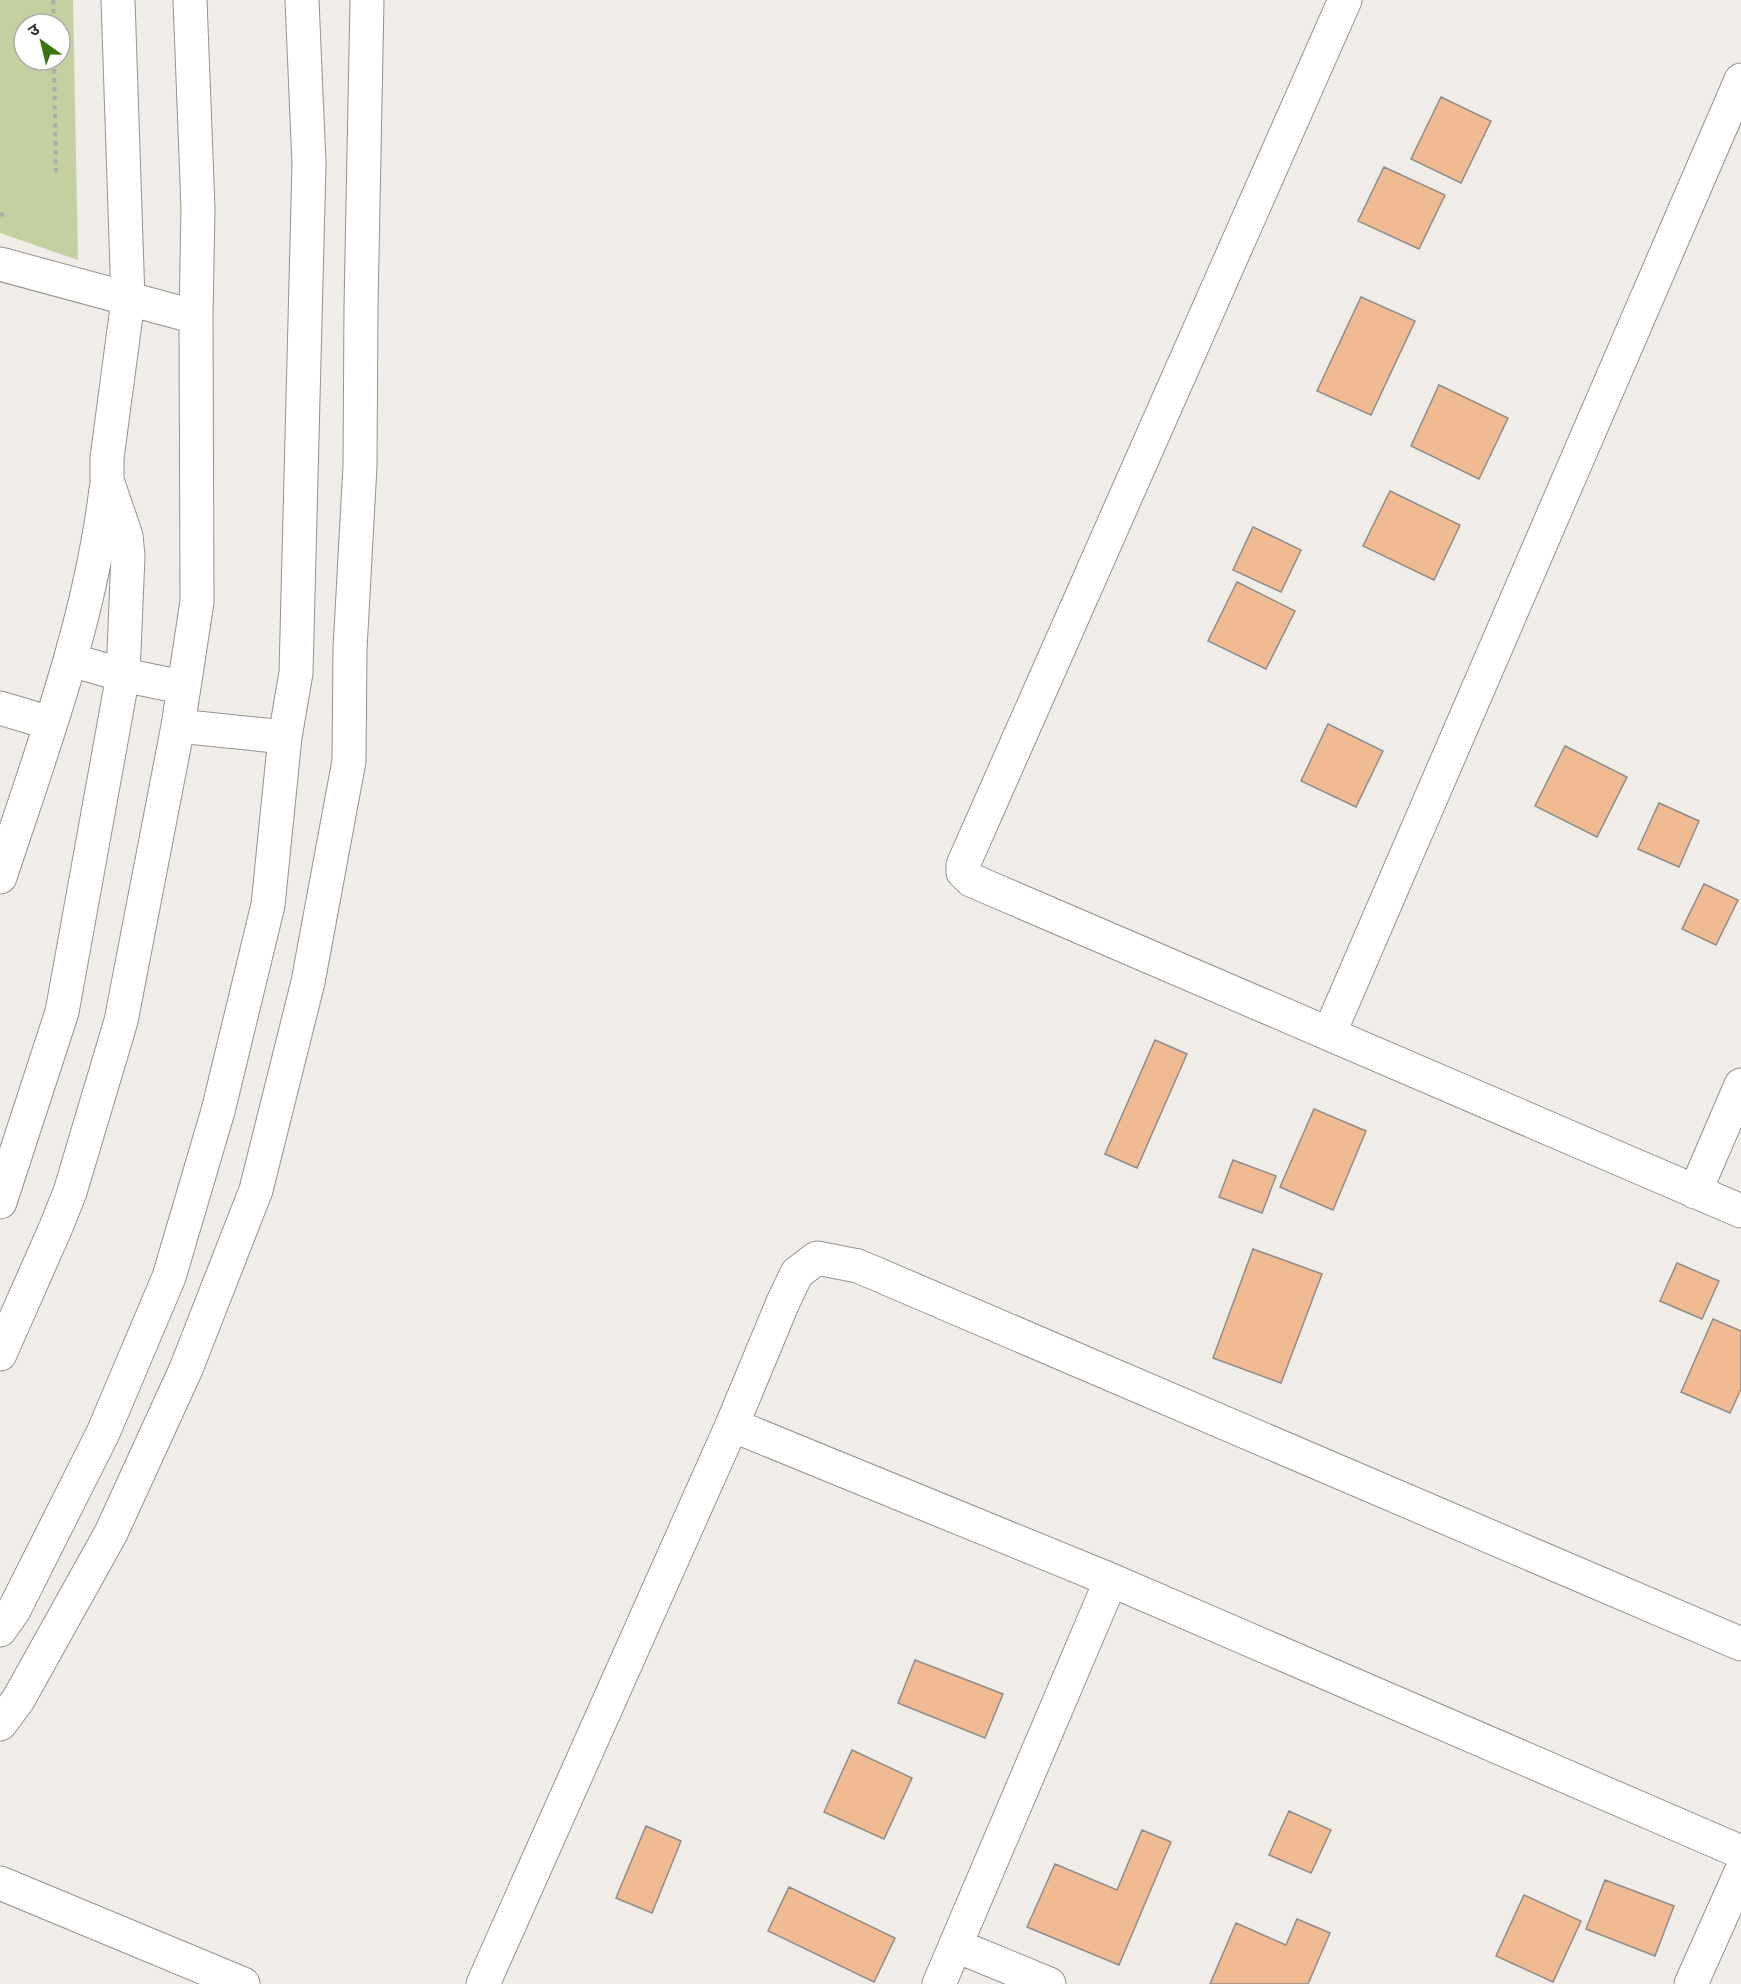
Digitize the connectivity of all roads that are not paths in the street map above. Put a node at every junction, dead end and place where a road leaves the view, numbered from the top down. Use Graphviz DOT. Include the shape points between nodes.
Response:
graph roads {
  1 [pos="118,0"];
  2 [pos="190,0"];
  3 [pos="302,0"];
  4 [pos="367,0"];
  5 [pos="1345,0"];
  6 [pos="1741,80"];
  7 [pos="0,264"];
  8 [pos="128,300"];
  9 [pos="196,317"];
  10 [pos="107,480"];
  11 [pos="71,660"];
  12 [pos="123,675"];
  13 [pos="182,687"];
  14 [pos="0,708"];
  15 [pos="50,723"];
  16 [pos="178,726"];
  17 [pos="285,737"];
  18 [pos="0,877"];
  19 [pos="1329,1035"];
  20 [pos="1741,1085"];
  21 [pos="1695,1192"];
  22 [pos="0,1202"];
  23 [pos="1741,1211"];
  24 [pos="0,1354"];
  25 [pos="732,1425"];
  26 [pos="103,1433"];
  27 [pos="147,1455"];
  28 [pos="1112,1580"];
  29 [pos="0,1630"];
  30 [pos="1741,1644"];
  31 [pos="0,1724"];
  32 [pos="1741,1852"];
  33 [pos="1741,1872"];
  34 [pos="0,1883"];
  35 [pos="957,1946"];
  36 [pos="243,1984"];
  37 [pos="483,1984"];
  38 [pos="939,1984"];
  39 [pos="1049,1984"];
  40 [pos="1691,1984"];
  1 -- 8 [label="street"];
  2 -- 9 [label="street" via="198,208"];
  3 -- 17 [label="street" via="309,164 296,673"];
  4 -- 27 [label="street" via="360,466 350,649 349,761 308,982 256,1190 186,1370"];
  5 -- 19 [label="street" via="963,865 963,872 971,880"];
  6 -- 19 [label="street"];
  7 -- 8 [label="street"];
  8 -- 9 [label="street"];
  8 -- 10 [label="street"];
  9 -- 13 [label="street" via="197,603"];
  10 -- 11 [label="street" via="97,554"];
  10 -- 12 [label="street" via="126,536 128,556"];
  11 -- 12 [label="street"];
  11 -- 15 [label="street"];
  12 -- 13 [label="street"];
  12 -- 22 [label="street" via="62,1012"];
  13 -- 16 [label="street"];
  14 -- 15 [label="street"];
  15 -- 18 [label="street"];
  16 -- 17 [label="street"];
  16 -- 24 [label="street" via="121,1021 70,1192"];
  17 -- 26 [label="street" via="268,905 218,1111 169,1277"];
  19 -- 21 [label="street"];
  20 -- 21 [label="street"];
  21 -- 23 [label="street"];
  25 -- 28 [label="street"];
  25 -- 30 [label="street" via="797,1273 817,1258 858,1266"];
  25 -- 37 [label="street"];
  26 -- 27 [label="street"];
  26 -- 29 [label="street" via="14,1610"];
  27 -- 31 [label="street" via="111,1533 18,1700"];
  28 -- 32 [label="street"];
  28 -- 35 [label="street"];
  33 -- 40 [label="street"];
  34 -- 36 [label="street"];
  35 -- 38 [label="street"];
  35 -- 39 [label="street"];
}
